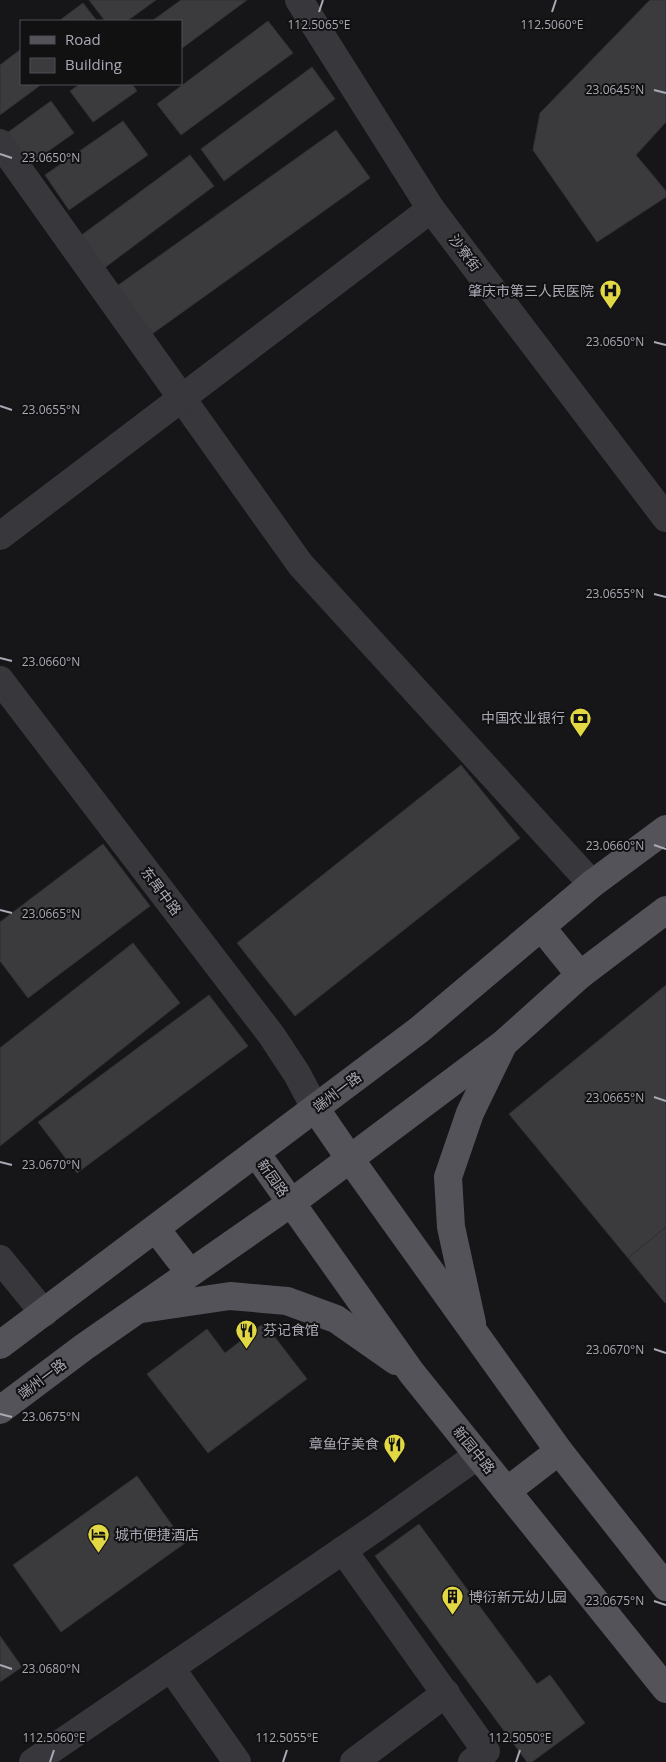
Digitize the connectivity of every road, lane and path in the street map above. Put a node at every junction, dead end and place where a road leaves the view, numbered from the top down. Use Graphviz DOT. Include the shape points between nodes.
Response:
graph roads {
  1 [pos="299,0"];
  2 [pos="0,143"];
  3 [pos="431,209"];
  4 [pos="182,398"];
  5 [pos="666,518"];
  6 [pos="0,536"];
  7 [pos="0,680"];
  8 [pos="666,828"];
  9 [pos="592,884"];
  10 [pos="666,910"];
  11 [pos="542,928"];
  12 [pos="580,975"];
  13 [pos="503,1044"];
  14 [pos="315,1108"];
  15 [pos="256,1153"];
  16 [pos="350,1159"];
  17 [pos="291,1203"];
  18 [pos="156,1228"];
  19 [pos="0,1259"];
  20 [pos="190,1273"];
  21 [pos="136,1310"];
  22 [pos="44,1313"];
  23 [pos="475,1335"];
  24 [pos="0,1345"];
  25 [pos="412,1372"];
  26 [pos="0,1410"];
  27 [pos="559,1451"];
  28 [pos="478,1455"];
  29 [pos="507,1491"];
  30 [pos="343,1550"];
  31 [pos="666,1587"];
  32 [pos="171,1668"];
  33 [pos="666,1689"];
  34 [pos="446,1694"];
  35 [pos="33,1762"];
  36 [pos="237,1762"];
  37 [pos="354,1762"];
  38 [pos="472,1762"];
  1 -- 3 [label="street, 沙寮街"];
  2 -- 4 [label="street"];
  3 -- 4 [label="street"];
  3 -- 5 [label="street, 沙寮街"];
  4 -- 6 [label="street"];
  4 -- 9 [label="street" via="300,564"];
  7 -- 14 [label="street, 东禺中路" via="272,1036"];
  8 -- 9 [label="main road, 端州一路"];
  9 -- 11 [label="main road, 端州一路"];
  10 -- 12 [label="main road"];
  11 -- 12 [label="main road"];
  11 -- 14 [label="main road, 端州一路" via="419,1030"];
  12 -- 13 [label="main road"];
  13 -- 16 [label="main road"];
  13 -- 23 [label="main road" via="470,1113 448,1177 451,1227"];
  14 -- 15 [label="main road, 端州一路"];
  14 -- 16 [label="main road"];
  15 -- 17 [label="main road, 新园路"];
  15 -- 18 [label="main road, 端州一路"];
  16 -- 17 [label="main road"];
  16 -- 23 [label="main road"];
  17 -- 20 [label="main road"];
  17 -- 25 [label="main road, 新园中路"];
  18 -- 20 [label="main road"];
  18 -- 22 [label="main road, 端州一路"];
  19 -- 22 [label="street"];
  20 -- 21 [label="main road"];
  21 -- 25 [label="main road" via="230,1296 286,1301 336,1319"];
  21 -- 26 [label="main road, 端州一路"];
  22 -- 24 [label="main road, 端州一路"];
  23 -- 27 [label="main road"];
  25 -- 28 [label="main road, 新园中路"];
  27 -- 29 [label="main road"];
  27 -- 31 [label="main road"];
  28 -- 29 [label="main road, 新园中路"];
  28 -- 30 [label="street"];
  29 -- 33 [label="main road, 新园中路"];
  30 -- 32 [label="street"];
  30 -- 34 [label="street"];
  32 -- 35 [label="street"];
  32 -- 36 [label="street"];
  34 -- 37 [label="street"];
  34 -- 38 [label="street" via="486,1752"];
}
